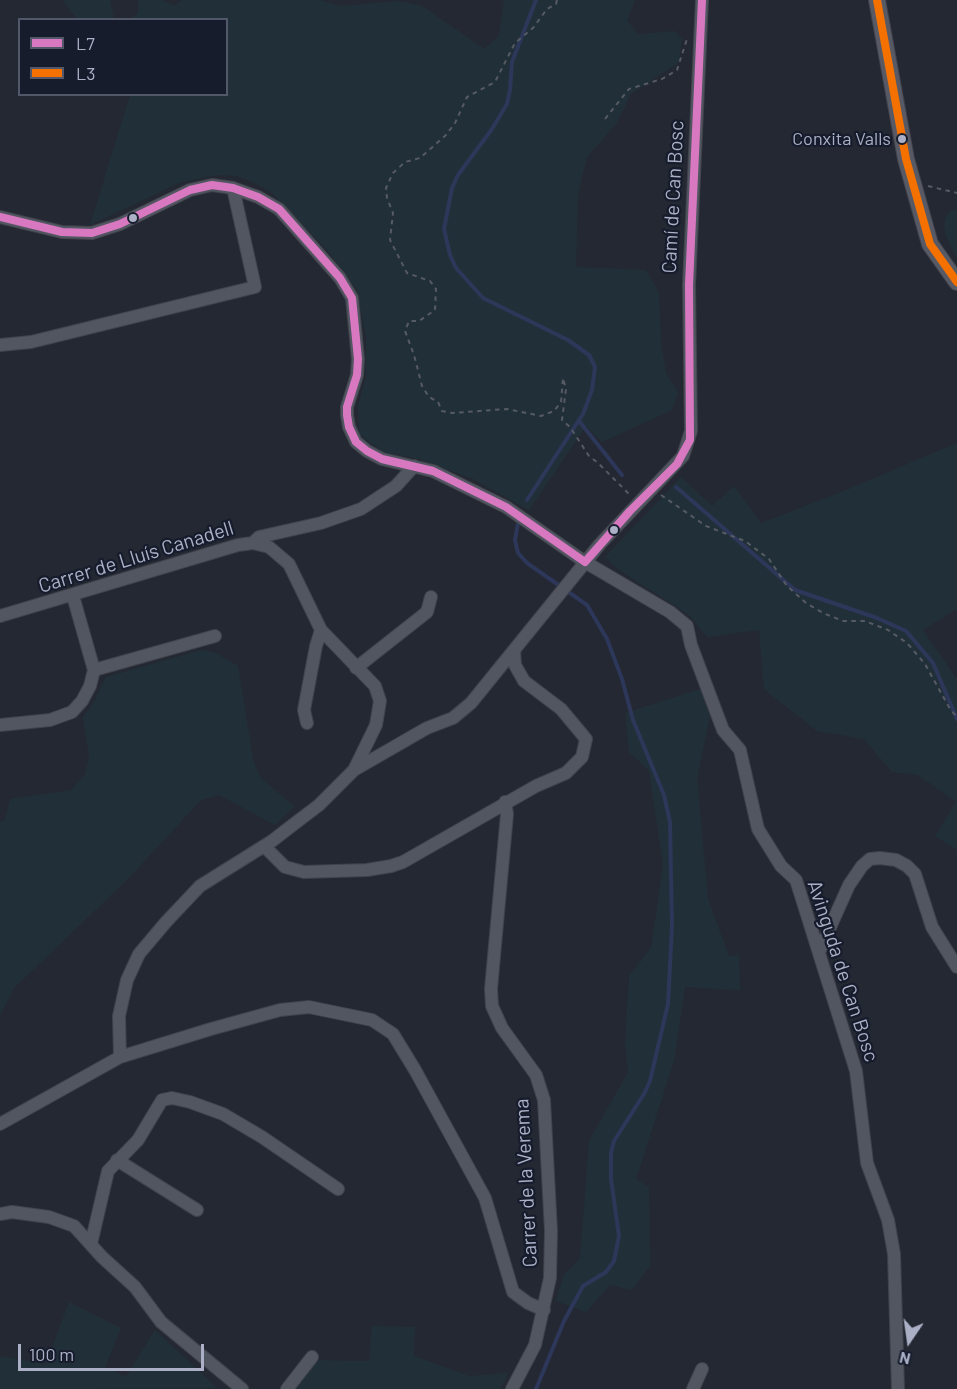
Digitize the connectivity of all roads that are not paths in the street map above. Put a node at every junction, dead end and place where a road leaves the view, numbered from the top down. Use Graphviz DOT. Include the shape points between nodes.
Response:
graph roads {
  1 [pos="702,0"];
  2 [pos="878,0"];
  3 [pos="233,189"];
  4 [pos="0,217"];
  5 [pos="954,278"];
  6 [pos="957,293"];
  7 [pos="0,345"];
  8 [pos="414,466"];
  9 [pos="253,543"];
  10 [pos="585,562"];
  11 [pos="73,596"];
  12 [pos="431,597"];
  13 [pos="0,616"];
  14 [pos="321,630"];
  15 [pos="215,636"];
  16 [pos="514,650"];
  17 [pos="357,668"];
  18 [pos="94,670"];
  19 [pos="307,723"];
  20 [pos="0,724"];
  21 [pos="354,770"];
  22 [pos="505,802"];
  23 [pos="264,846"];
  24 [pos="819,952"];
  25 [pos="957,967"];
  26 [pos="120,1057"];
  27 [pos="0,1124"];
  28 [pos="117,1160"];
  29 [pos="338,1189"];
  30 [pos="197,1210"];
  31 [pos="0,1214"];
  32 [pos="91,1244"];
  33 [pos="544,1310"];
  34 [pos="312,1357"];
  35 [pos="702,1369"];
  36 [pos="242,1389"];
  37 [pos="287,1389"];
  38 [pos="512,1389"];
  39 [pos="693,1389"];
  40 [pos="898,1389"];
  1 -- 10 [label="street, Camí de Can Bosc" via="688,285 691,431 677,464"];
  2 -- 5 [label="street" via="906,159 930,244"];
  3 -- 4 [label="street, Avinguda de Can Bosc" via="212,185 190,190 120,224 92,233 62,232"];
  3 -- 7 [label="street" via="255,287 31,342"];
  3 -- 8 [label="street, Avinguda de Can Bosc" via="279,208 340,278 352,298 359,350 357,375 347,407 351,433 375,456"];
  5 -- 6 [label="street"];
  8 -- 9 [label="street" via="396,486 361,509 259,537"];
  8 -- 10 [label="street, Avinguda de Can Bosc" via="450,478 506,507"];
  9 -- 11 [label="street, Carrer de Lluís Canadell"];
  9 -- 14 [label="street, Carrer de Lluís Canadell" via="269,547 289,564"];
  10 -- 16 [label="street, Camí de Can Bosc"];
  10 -- 24 [label="street, Avinguda de Can Bosc" via="687,626 723,730 740,750 758,829 781,866 796,880"];
  11 -- 13 [label="street, Carrer de Lluís Canadell"];
  11 -- 18 [label="street"];
  12 -- 17 [label="street" via="427,612"];
  14 -- 17 [label="street, Carrer de Lluís Canadell"];
  14 -- 19 [label="street" via="304,710"];
  15 -- 18 [label="street"];
  16 -- 21 [label="street, Camí de Can Bosc" via="471,703 453,718"];
  16 -- 22 [label="street" via="515,665 524,681 561,709 586,740 582,757 566,773"];
  17 -- 21 [label="street, Carrer de Lluís Canadell" via="375,686 380,701 376,725"];
  18 -- 20 [label="street" via="90,686 72,712 50,720"];
  21 -- 23 [label="street" via="319,806"];
  22 -- 23 [label="street" via="391,866 304,872 285,867"];
  22 -- 33 [label="street, Carrer de la Verema" via="492,1006 502,1028 536,1076 544,1100 551,1231 550,1278"];
  23 -- 26 [label="street" via="200,886 139,954 127,980 119,1016"];
  24 -- 25 [label="street" via="849,885 870,859 880,858 897,860 915,874 932,927"];
  24 -- 40 [label="street, Avinguda de Can Bosc" via="856,1071 867,1163 888,1220 894,1254"];
  26 -- 27 [label="street"];
  26 -- 33 [label="street" via="280,1010 309,1007 372,1020 393,1034 485,1198 513,1292"];
  28 -- 29 [label="street" via="138,1140 162,1100 172,1098 224,1114"];
  28 -- 30 [label="street"];
  28 -- 32 [label="street" via="108,1171"];
  31 -- 32 [label="street" via="49,1217 74,1226"];
  32 -- 36 [label="street" via="135,1287 161,1322"];
  33 -- 38 [label="street, Carrer de la Verema" via="535,1345"];
  34 -- 37 [label="street"];
  35 -- 39 [label="street"];
}
